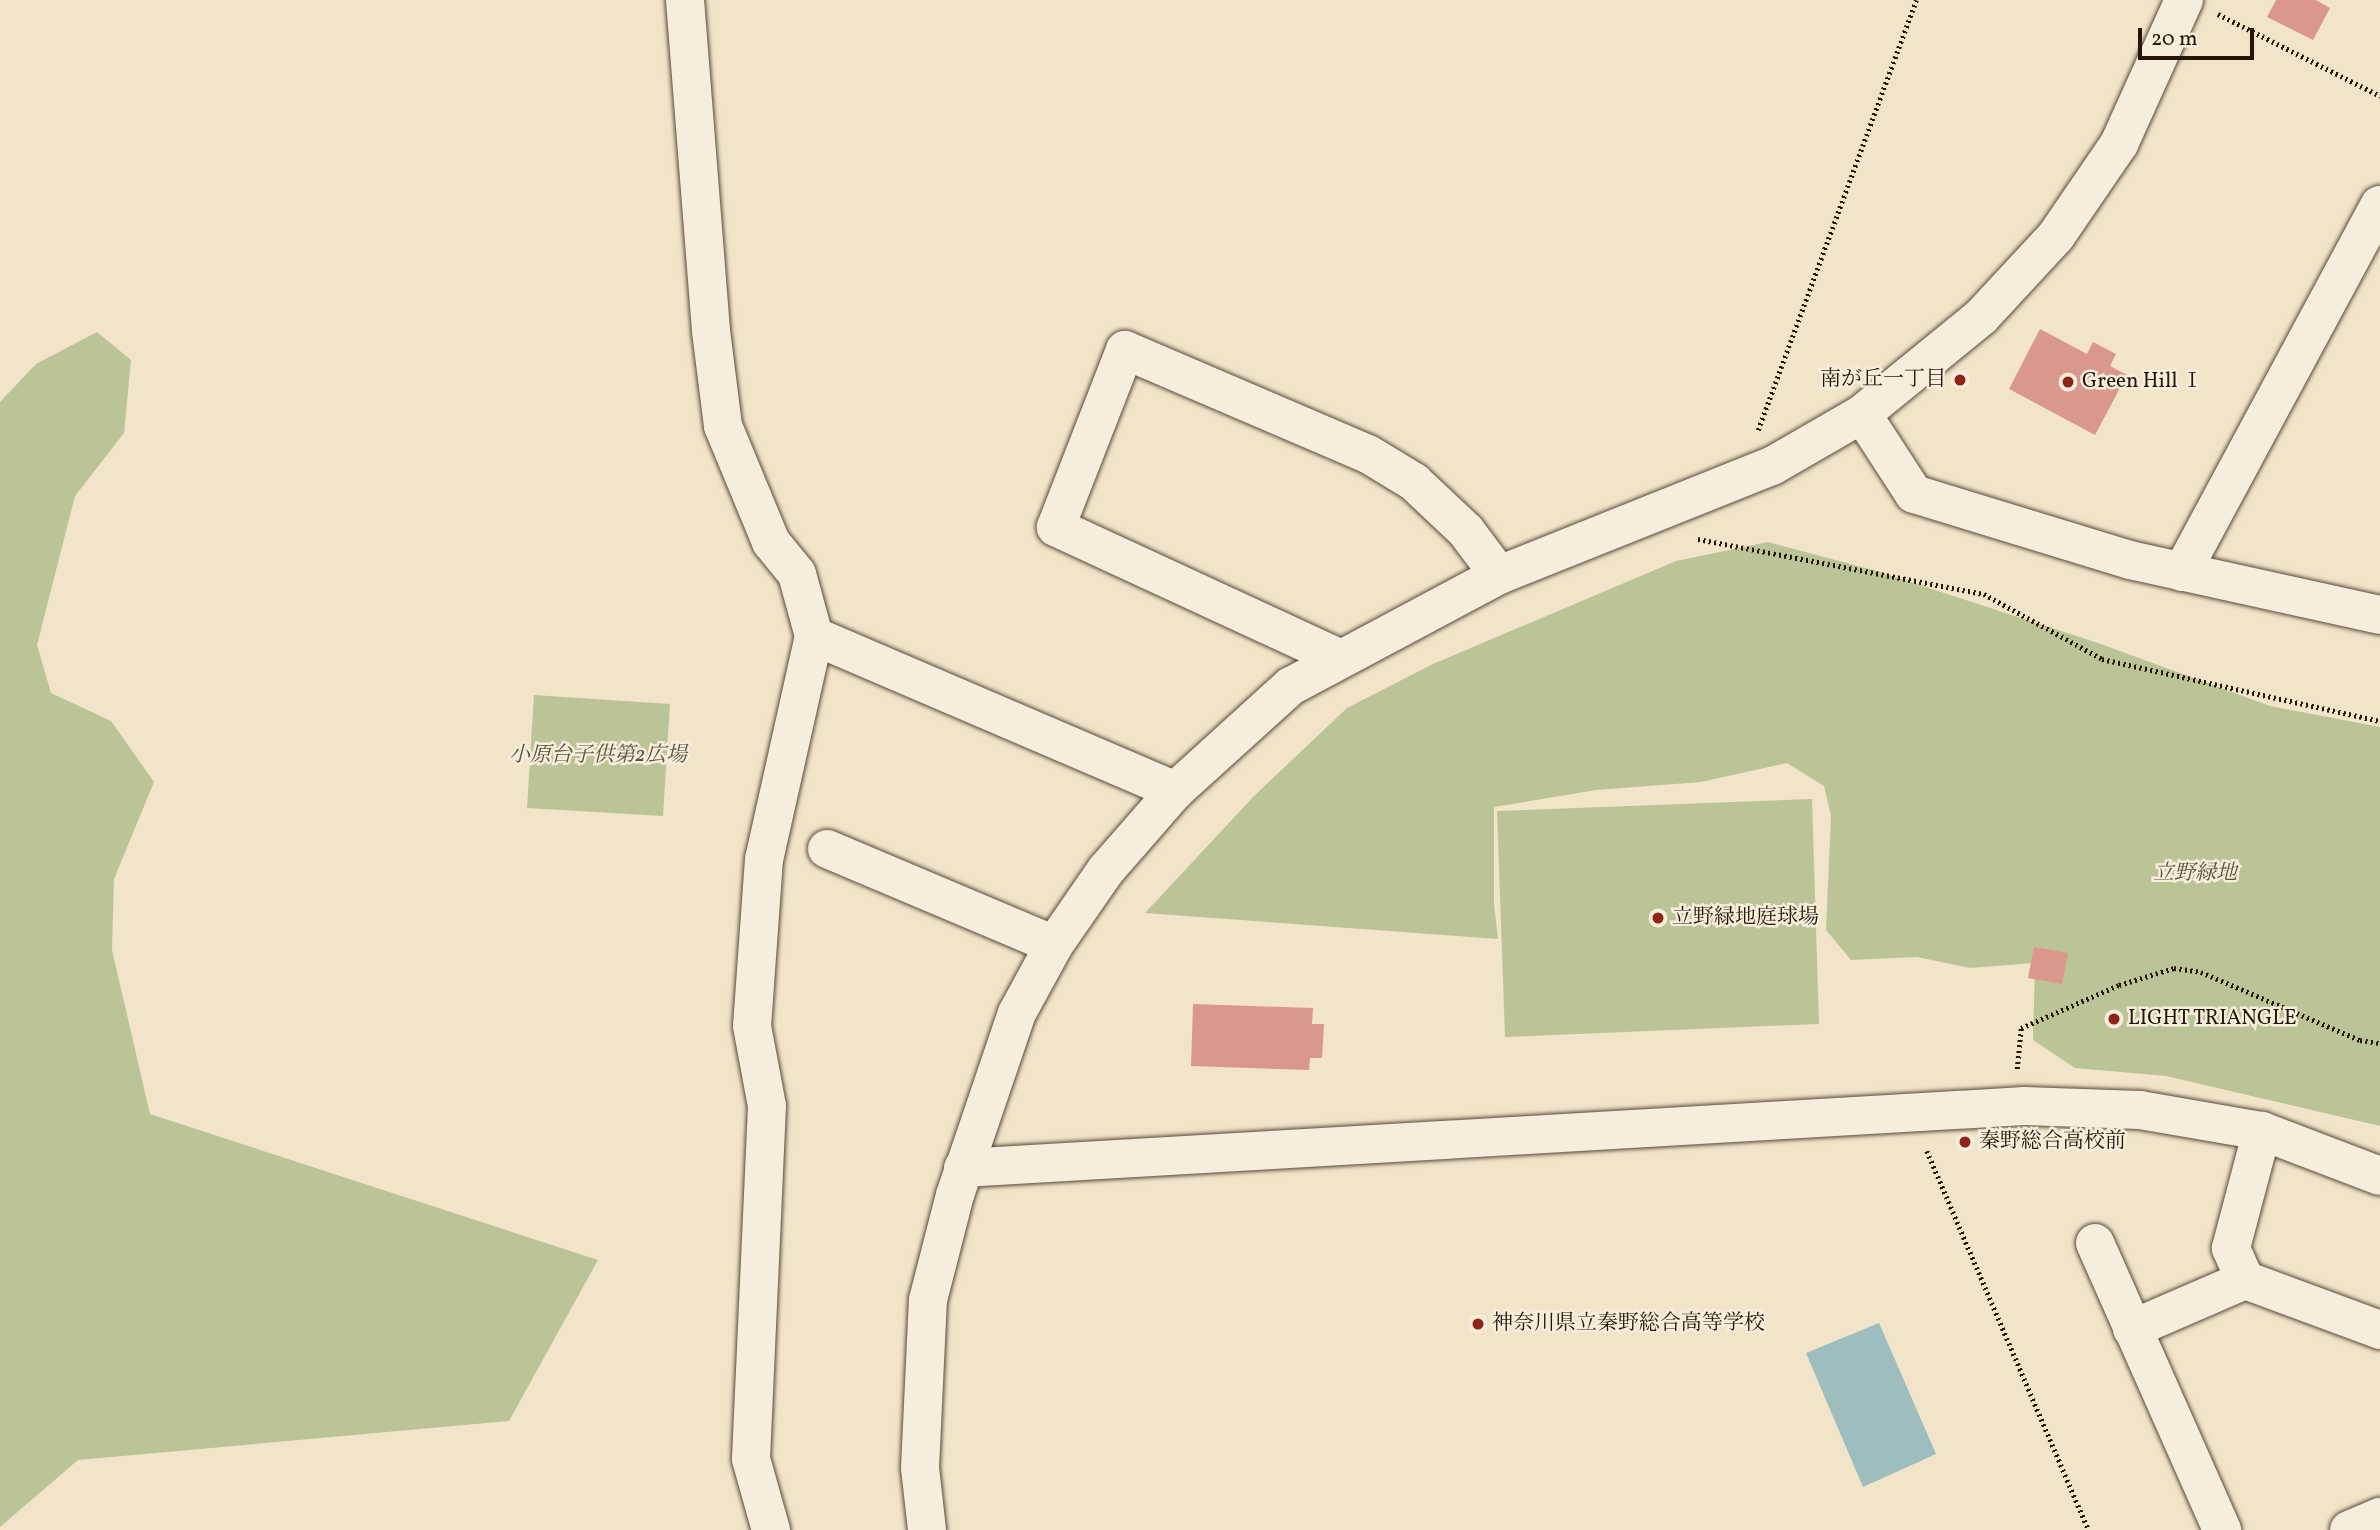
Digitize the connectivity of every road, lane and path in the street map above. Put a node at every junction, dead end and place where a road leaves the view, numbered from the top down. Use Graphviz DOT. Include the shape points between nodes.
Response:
graph roads {
  1 [pos="685,0"];
  2 [pos="1916,0"];
  3 [pos="2199,6"];
  4 [pos="2380,96"];
  5 [pos="2380,205"];
  6 [pos="1862,414"];
  7 [pos="1772,466"];
  8 [pos="1691,537"];
  9 [pos="2182,572"];
  10 [pos="1499,575"];
  11 [pos="2380,615"];
  12 [pos="814,636"];
  13 [pos="1339,659"];
  14 [pos="2380,721"];
  15 [pos="1175,791"];
  16 [pos="827,849"];
  17 [pos="1054,945"];
  18 [pos="2380,1043"];
  19 [pos="2017,1076"];
  20 [pos="2262,1132"];
  21 [pos="1926,1150"];
  22 [pos="963,1168"];
  23 [pos="2380,1176"];
  24 [pos="2095,1243"];
  25 [pos="2245,1280"];
  26 [pos="2133,1329"];
  27 [pos="2380,1330"];
  28 [pos="2380,1517"];
  29 [pos="771,1530"];
  30 [pos="927,1530"];
  31 [pos="2089,1530"];
  32 [pos="2222,1530"];
  33 [pos="2349,1530"];
  1 -- 12 [label="street" via="711,331 723,426 771,542 797,574"];
  2 -- 7 [label="path" via="1758,430"];
  3 -- 4 [label="path"];
  3 -- 6 [label="street" via="2119,144 2056,236 1981,317"];
  5 -- 9 [label="street"];
  6 -- 7 [label="street"];
  6 -- 9 [label="street" via="1914,494"];
  7 -- 10 [label="street"];
  8 -- 14 [label="path" via="1983,594 2102,659"];
  9 -- 11 [label="street"];
  10 -- 13 [label="street"];
  10 -- 13 [label="street" via="1466,531 1414,482 1368,454 1125,350 1056,527"];
  12 -- 15 [label="street"];
  12 -- 29 [label="street" via="764,859 752,1026 767,1106 751,1459"];
  13 -- 15 [label="street" via="1291,686"];
  15 -- 17 [label="street" via="1106,870"];
  16 -- 17 [label="street"];
  17 -- 22 [label="street" via="1017,1013"];
  18 -- 19 [label="path" via="2361,1040 2201,972 2174,968 2119,985 2021,1028"];
  20 -- 22 [label="street" via="2140,1110 2024,1106"];
  20 -- 23 [label="street"];
  20 -- 25 [label="street" via="2231,1248"];
  21 -- 31 [label="path"];
  22 -- 30 [label="street" via="928,1300 920,1468"];
  24 -- 26 [label="street"];
  25 -- 26 [label="street"];
  25 -- 27 [label="street"];
  26 -- 32 [label="street"];
  28 -- 33 [label="street"];
}
